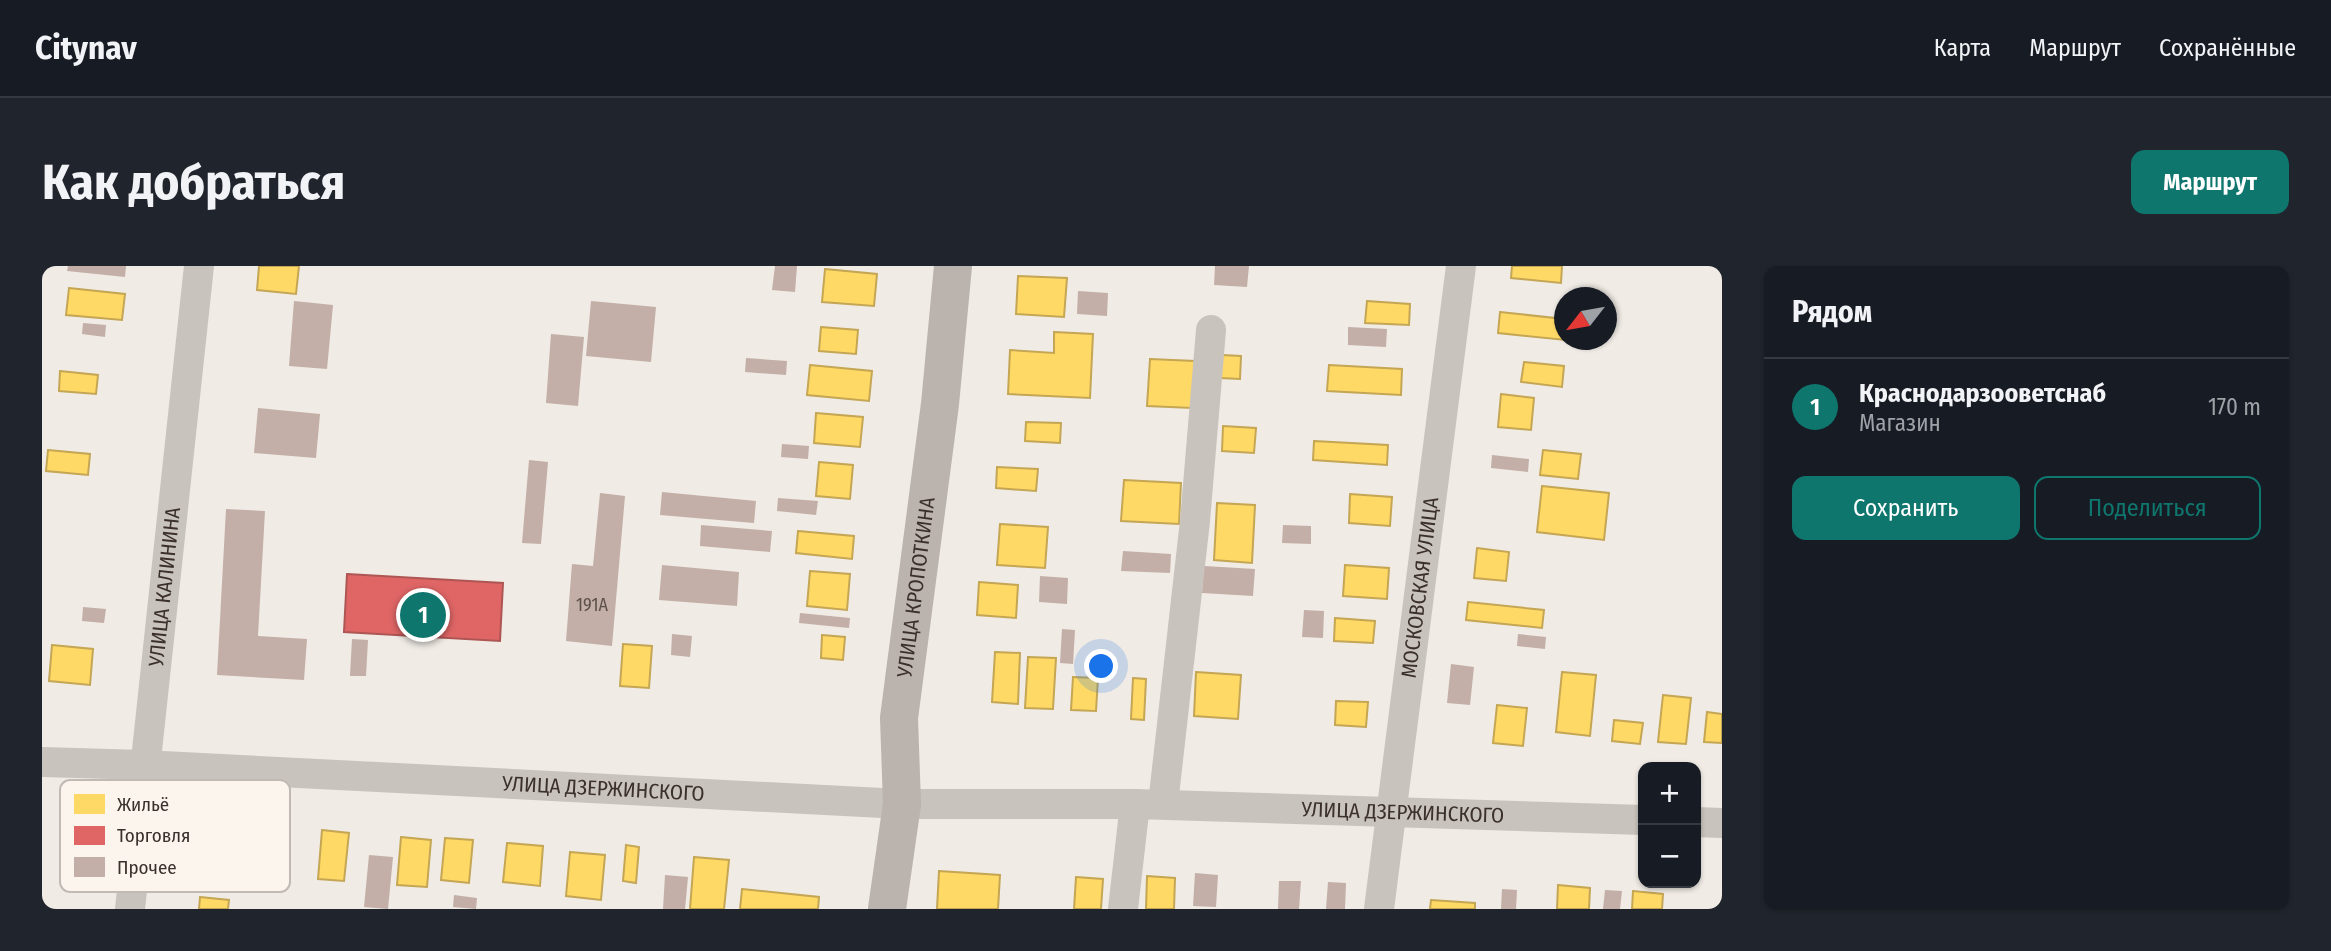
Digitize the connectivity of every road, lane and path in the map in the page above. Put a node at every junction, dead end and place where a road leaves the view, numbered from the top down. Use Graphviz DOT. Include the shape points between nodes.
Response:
graph roads {
  1 [pos="199,266"];
  2 [pos="953,266"];
  3 [pos="1461,266"];
  4 [pos="1212,330"];
  5 [pos="42,762"];
  6 [pos="144,765"];
  7 [pos="143,780"];
  8 [pos="902,804"];
  9 [pos="1149,804"];
  10 [pos="1391,812"];
  11 [pos="1638,820"];
  12 [pos="1701,822"];
  13 [pos="1722,823"];
  14 [pos="887,909"];
  15 [pos="1123,909"];
  16 [pos="1380,909"];
  1 -- 6 [label="street, УЛИЦА КАЛИНИНА"];
  2 -- 8 [label="main road, УЛИЦА КРОПОТКИНА" via="899,718"];
  3 -- 10 [label="street, МОСКОВСКАЯ УЛИЦА"];
  4 -- 9 [label="street" via="1195,522"];
  5 -- 6 [label="street, УЛИЦА ДЗЕРЖИНСКОГО"];
  6 -- 7 [label="street, УЛИЦА КАЛИНИНА"];
  6 -- 8 [label="street, УЛИЦА ДЗЕРЖИНСКОГО"];
  8 -- 9 [label="street, УЛИЦА ДЗЕРЖИНСКОГО"];
  8 -- 14 [label="main road, УЛИЦА КРОПОТКИНА"];
  9 -- 10 [label="street, УЛИЦА ДЗЕРЖИНСКОГО"];
  9 -- 15 [label="street"];
  10 -- 11 [label="street, УЛИЦА ДЗЕРЖИНСКОГО"];
  10 -- 16 [label="street, МОСКОВСКАЯ УЛИЦА"];
  12 -- 13 [label="street"];
}
